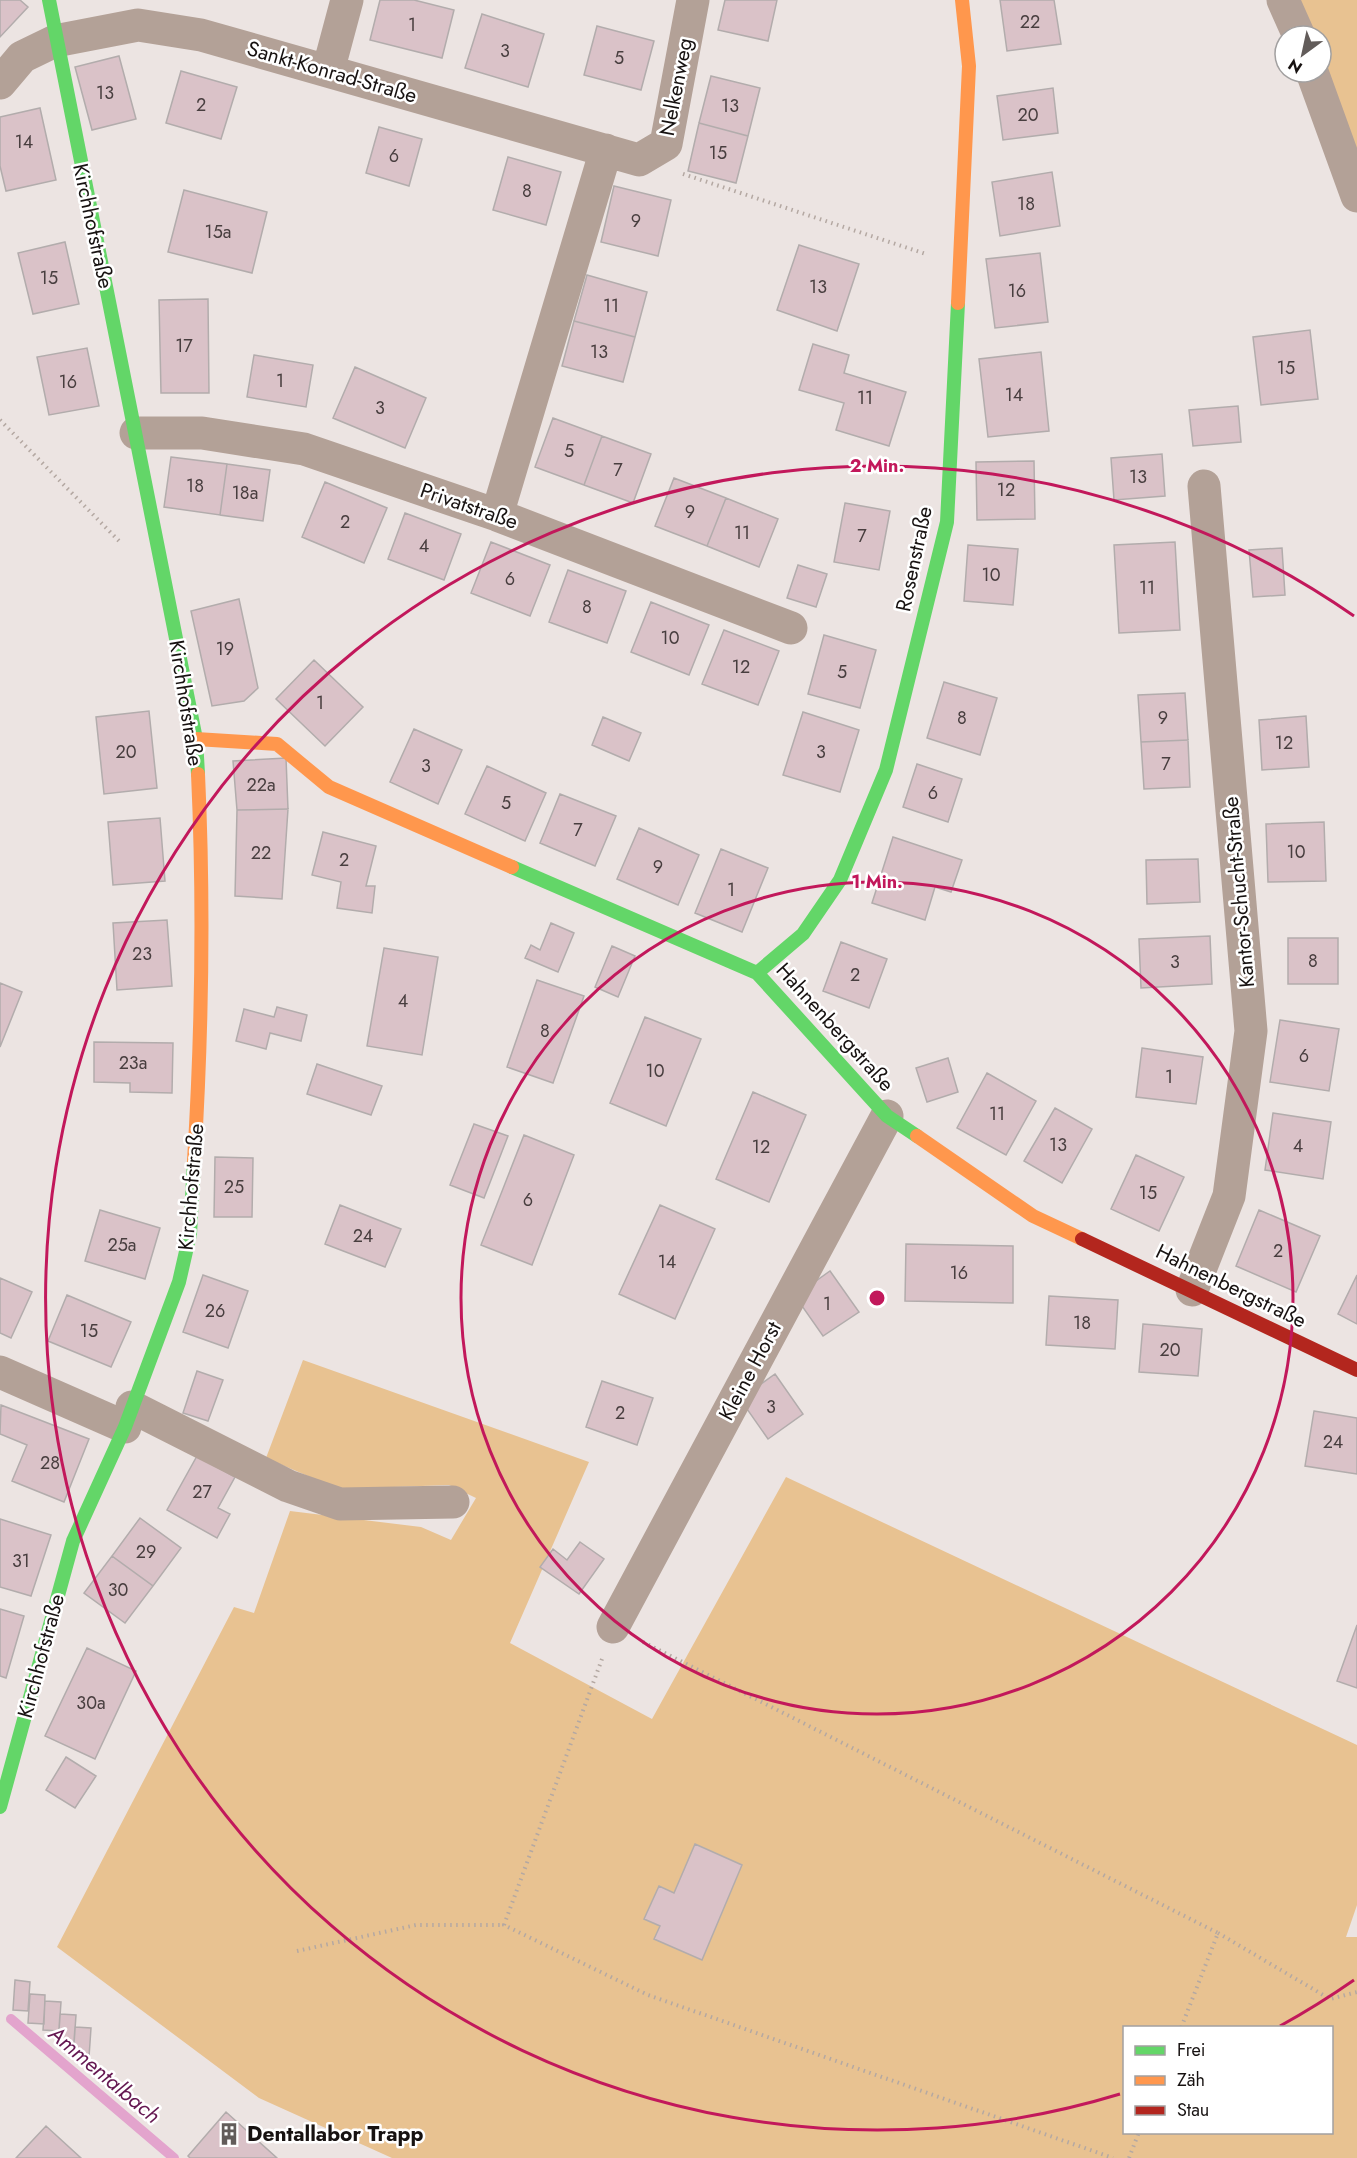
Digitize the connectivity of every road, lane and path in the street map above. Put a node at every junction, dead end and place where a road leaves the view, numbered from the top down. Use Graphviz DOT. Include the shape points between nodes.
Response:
graph roads {
  1 [pos="49,0"];
  2 [pos="347,0"];
  3 [pos="693,0"];
  4 [pos="962,0"];
  5 [pos="1283,0"];
  6 [pos="1294,24"];
  7 [pos="55,40"];
  8 [pos="328,71"];
  9 [pos="0,83"];
  10 [pos="1316,84"];
  11 [pos="606,150"];
  12 [pos="639,160"];
  13 [pos="1357,196"];
  14 [pos="959,265"];
  15 [pos="0,420"];
  16 [pos="136,433"];
  17 [pos="1204,486"];
  18 [pos="497,515"];
  19 [pos="157,550"];
  20 [pos="791,628"];
  21 [pos="196,739"];
  22 [pos="757,973"];
  23 [pos="888,1116"];
  24 [pos="1192,1290"];
  25 [pos="1357,1371"];
  26 [pos="2,1377"];
  27 [pos="128,1417"];
  28 [pos="453,1502"];
  29 [pos="613,1627"];
  30 [pos="0,1807"];
  31 [pos="504,1925"];
  32 [pos="1218,1933"];
  33 [pos="297,1951"];
  34 [pos="1357,1992"];
  35 [pos="1182,2026"];
  36 [pos="1139,2134"];
  37 [pos="1113,2158"];
  38 [pos="1129,2158"];
  1 -- 7 [label="street, Kirchhofstraße"];
  2 -- 8 [label="street"];
  3 -- 12 [label="street, Nelkenweg" via="666,144"];
  4 -- 14 [label="street, Rosenstraße" via="969,66"];
  5 -- 6 [label="street"];
  7 -- 8 [label="street, Sankt-Konrad-Straße" via="138,25 201,35"];
  7 -- 9 [label="street, Sankt-Konrad-Straße" via="22,57"];
  7 -- 16 [label="street, Kirchhofstraße"];
  8 -- 11 [label="street, Sankt-Konrad-Straße"];
  10 -- 13 [label="street"];
  11 -- 12 [label="street, Sankt-Konrad-Straße"];
  11 -- 18 [label="street"];
  12 -- 14 [label="path"];
  14 -- 22 [label="street, Rosenstraße" via="946,522 886,770 840,880 803,934"];
  15 -- 19 [label="path" via="122,544"];
  16 -- 18 [label="street, Privatstraße" via="202,434 304,449"];
  16 -- 19 [label="street, Kirchhofstraße"];
  17 -- 24 [label="street, Kantor-Schucht-Straße" via="1251,1031 1229,1196"];
  18 -- 20 [label="street, Privatstraße"];
  19 -- 21 [label="street, Kirchhofstraße"];
  21 -- 22 [label="street, Hahnenbergstraße" via="277,744 329,787"];
  21 -- 27 [label="street, Kirchhofstraße" via="201,846 201,1049 190,1234 179,1282"];
  22 -- 23 [label="street, Hahnenbergstraße"];
  23 -- 24 [label="street, Hahnenbergstraße" via="1033,1216"];
  23 -- 29 [label="street, Kleine Horst"];
  24 -- 25 [label="street, Hahnenbergstraße"];
  26 -- 27 [label="street"];
  27 -- 28 [label="street" via="288,1486 340,1504"];
  27 -- 30 [label="street, Kirchhofstraße" via="73,1541"];
  29 -- 31 [label="path"];
  29 -- 32 [label="path"];
  31 -- 33 [label="path" via="416,1925"];
  31 -- 37 [label="path" via="648,1995"];
  32 -- 34 [label="path" via="1330,1999"];
  32 -- 35 [label="path"];
  36 -- 38 [label="path"];
}
